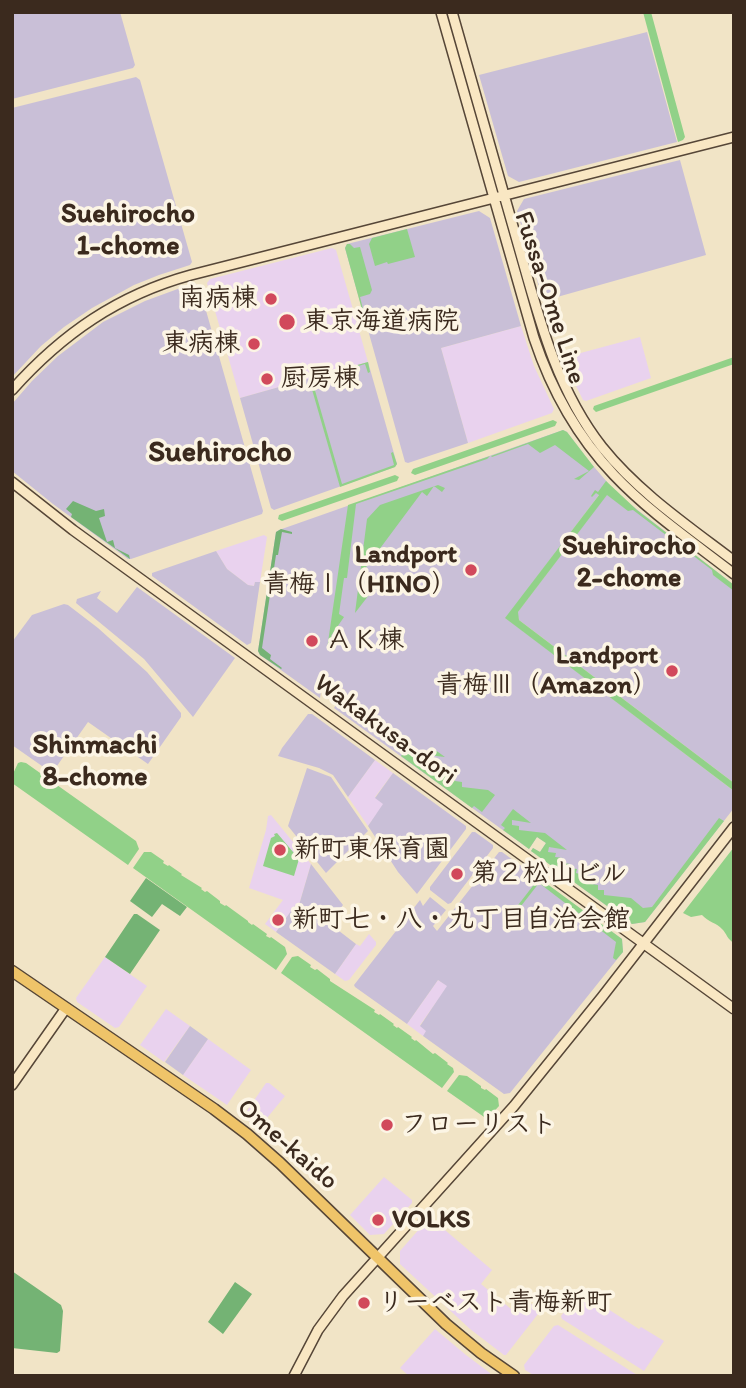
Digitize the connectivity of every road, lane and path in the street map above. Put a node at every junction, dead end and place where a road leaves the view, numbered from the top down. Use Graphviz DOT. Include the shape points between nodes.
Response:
graph roads {
  1 [pos="441,12"];
  2 [pos="452,12"];
  3 [pos="476,94"];
  4 [pos="465,97"];
  5 [pos="734,136"];
  6 [pos="504,195"];
  7 [pos="494,198"];
  8 [pos="531,307"];
  9 [pos="544,334"];
  10 [pos="534,338"];
  11 [pos="12,390"];
  12 [pos="12,482"];
  13 [pos="734,561"];
  14 [pos="734,574"];
  15 [pos="734,827"];
  16 [pos="643,943"];
  17 [pos="12,971"];
  18 [pos="66,1008"];
  19 [pos="734,1009"];
  20 [pos="12,1086"];
  21 [pos="377,1258"];
  22 [pos="294,1376"];
  23 [pos="514,1376"];
  1 -- 4 [label="street, Fussa-Ome Line"];
  2 -- 3 [label="street, Fussa-Ome Line"];
  3 -- 4 [label="street"];
  3 -- 6 [label="street, Fussa-Ome Line"];
  4 -- 7 [label="street, Fussa-Ome Line"];
  5 -- 6 [label="street"];
  6 -- 7 [label="street"];
  6 -- 8 [label="street, Fussa-Ome Line"];
  7 -- 8 [label="street, Fussa-Ome Line"];
  7 -- 11 [label="street" via="147,290 76,330"];
  8 -- 9 [label="street, Fussa-Ome Line"];
  8 -- 10 [label="street, Fussa-Ome Line"];
  9 -- 10 [label="street"];
  9 -- 13 [label="street, Fussa-Ome Line" via="564,385 606,452 645,491"];
  10 -- 14 [label="street, Fussa-Ome Line" via="558,397 599,459 648,507"];
  12 -- 16 [label="street, Wakakusa-dori"];
  15 -- 16 [label="street"];
  16 -- 19 [label="street, Wakakusa-dori"];
  16 -- 21 [label="street" via="514,1106"];
  17 -- 18 [label="main road, Ome-kaido"];
  18 -- 20 [label="street"];
  18 -- 21 [label="main road, Ome-kaido" via="240,1129"];
  21 -- 22 [label="street" via="318,1330"];
  21 -- 23 [label="main road, Ome-kaido" via="453,1330"];
}
